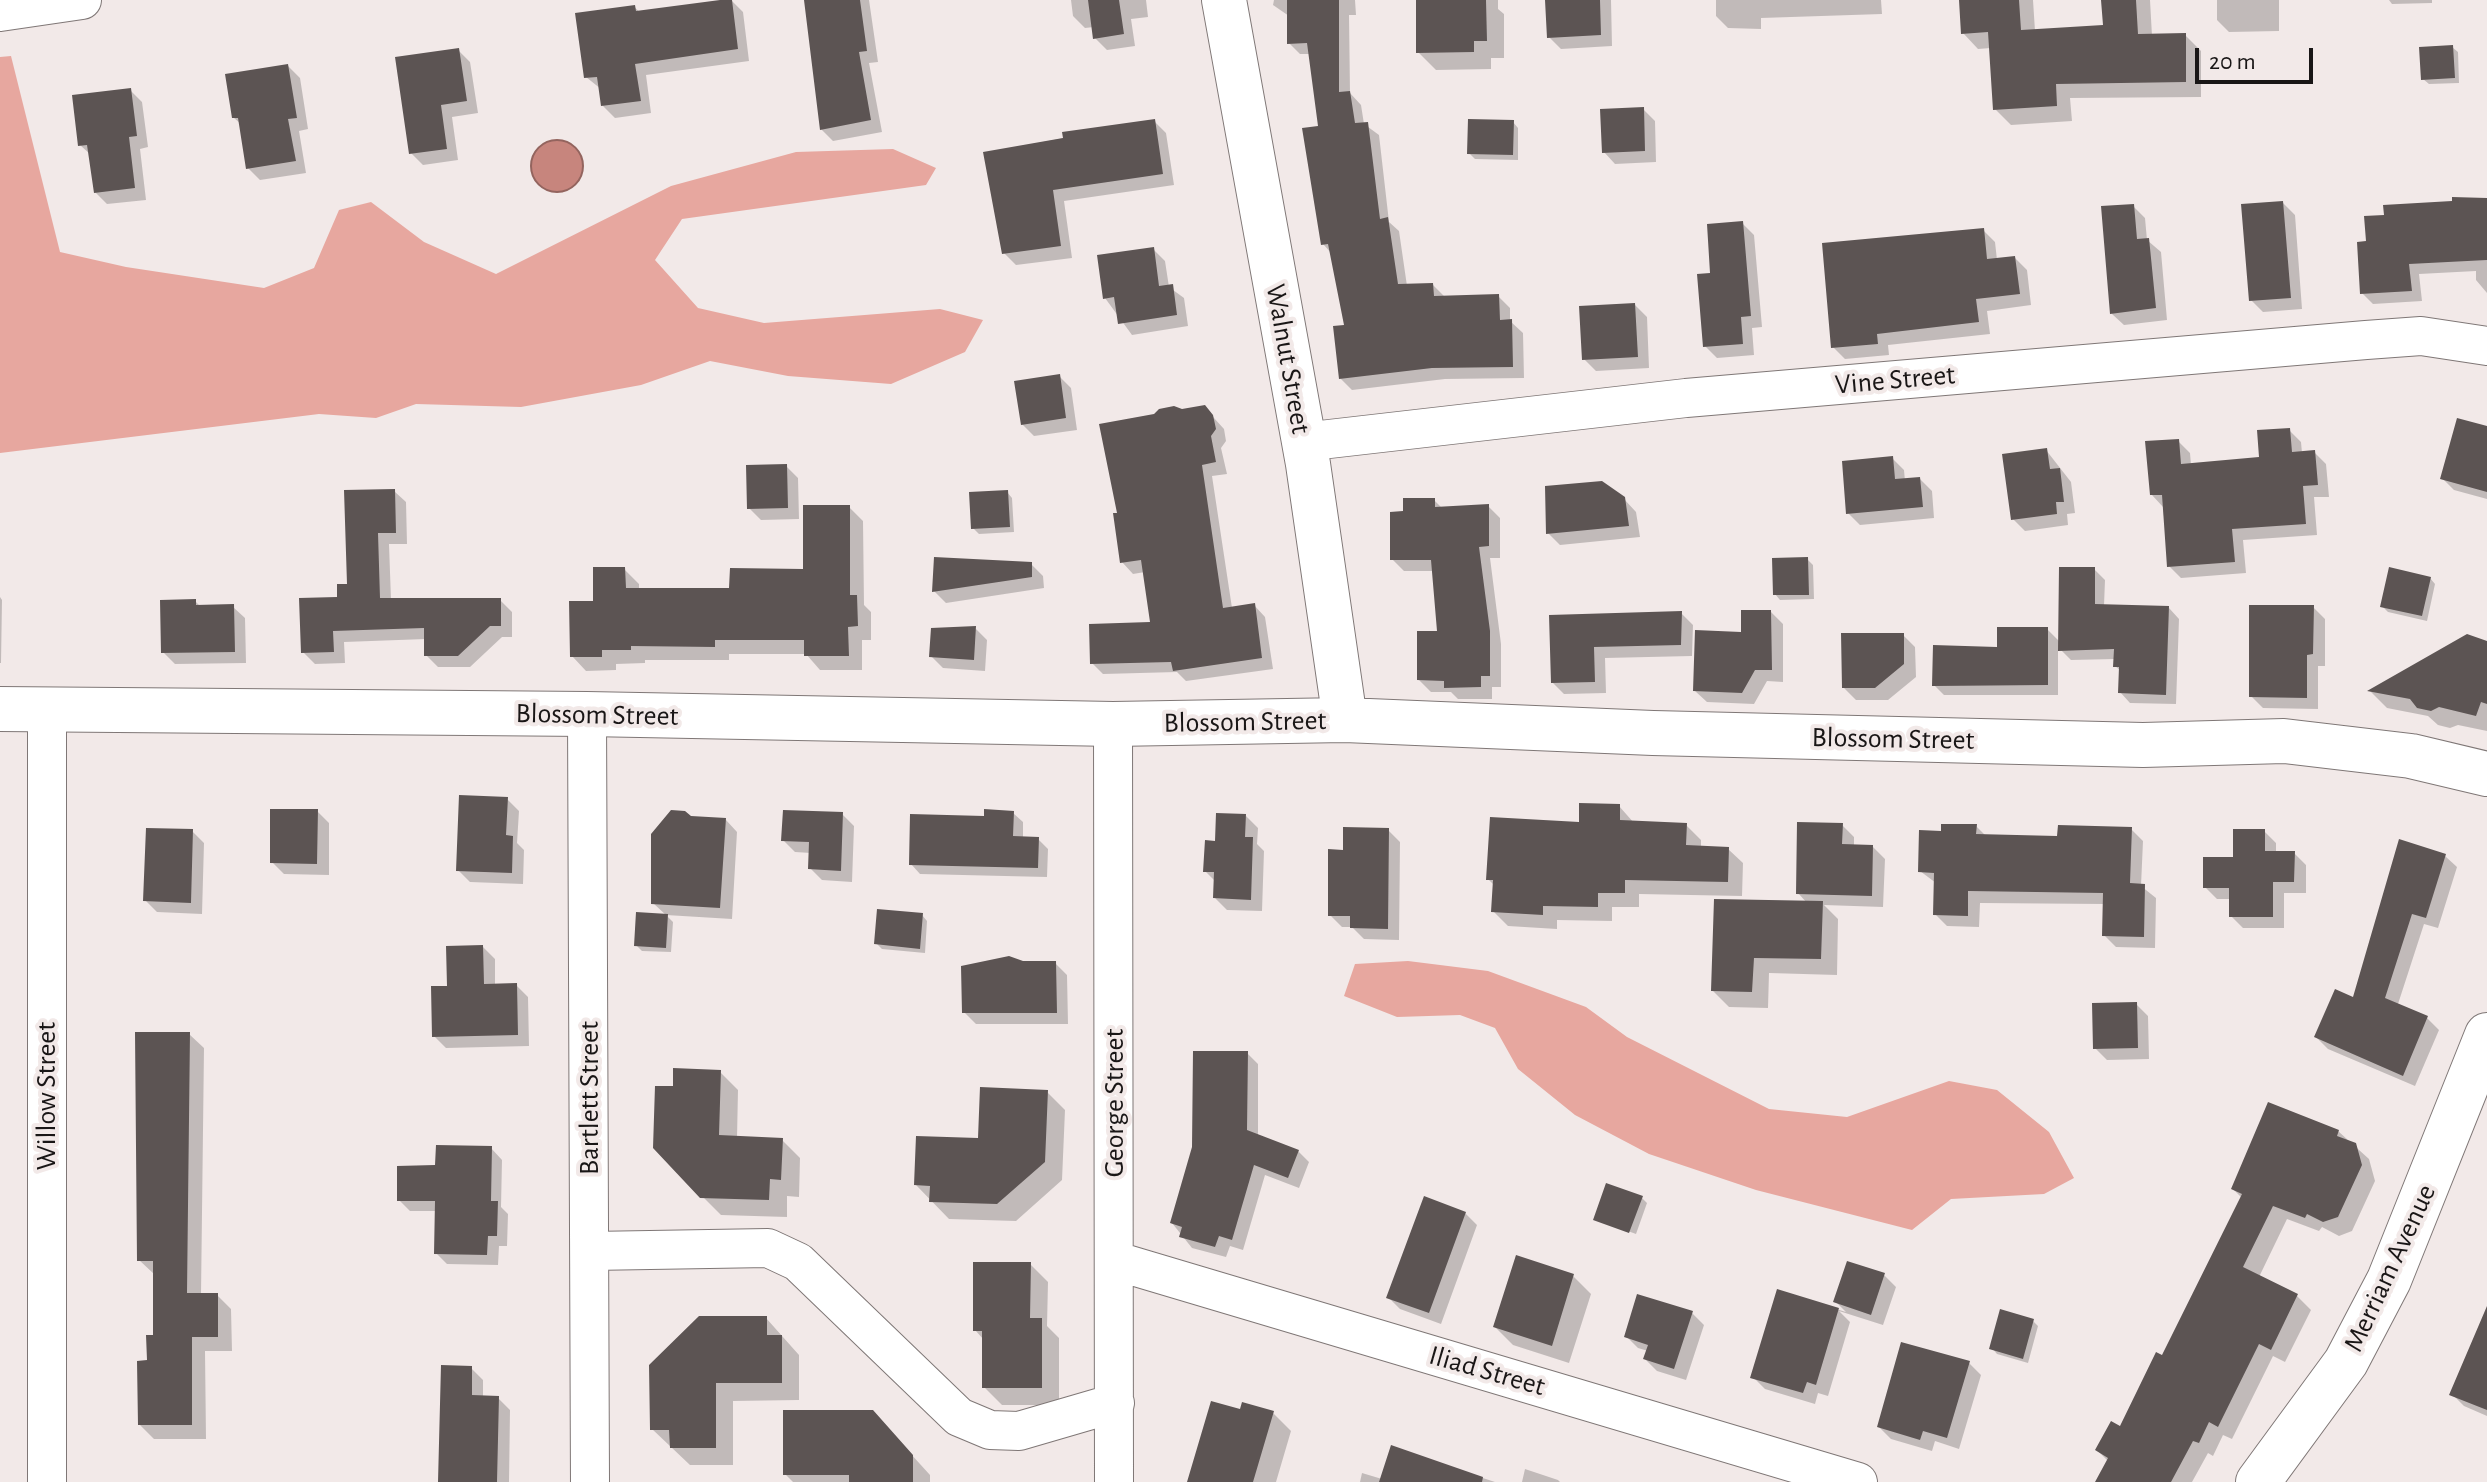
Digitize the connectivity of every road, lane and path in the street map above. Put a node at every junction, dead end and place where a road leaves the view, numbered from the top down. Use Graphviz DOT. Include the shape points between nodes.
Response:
graph roads {
  1 [pos="82,0"];
  2 [pos="1224,0"];
  3 [pos="0,12"];
  4 [pos="2487,346"];
  5 [pos="1303,442"];
  6 [pos="0,709"];
  7 [pos="47,709"];
  8 [pos="587,714"];
  9 [pos="1345,720"];
  10 [pos="1113,724"];
  11 [pos="2487,774"];
  12 [pos="2487,1035"];
  13 [pos="591,1251"];
  14 [pos="1116,1261"];
  15 [pos="1115,1403"];
  16 [pos="47,1482"];
  17 [pos="590,1482"];
  18 [pos="1114,1482"];
  19 [pos="1858,1482"];
  20 [pos="2258,1482"];
  1 -- 3 [label="street"];
  2 -- 5 [label="street, Walnut Street"];
  4 -- 5 [label="street, Vine Street" via="2421,336 2366,340 1686,398"];
  5 -- 9 [label="street, Walnut Street"];
  6 -- 7 [label="street, Blossom Street"];
  7 -- 8 [label="street, Blossom Street"];
  7 -- 16 [label="street, Willow Street"];
  8 -- 10 [label="street, Blossom Street"];
  8 -- 13 [label="street, Bartlett Street"];
  9 -- 10 [label="street, Blossom Street"];
  9 -- 11 [label="street, Blossom Street" via="2128,744 2284,741 2411,756"];
  10 -- 14 [label="street, George Street"];
  12 -- 20 [label="street, Merriam Avenue" via="2389,1280 2346,1362"];
  13 -- 15 [label="street" via="768,1248 798,1262 959,1417 990,1430 1019,1431"];
  13 -- 17 [label="street, Bartlett Street"];
  14 -- 15 [label="street, George Street"];
  14 -- 19 [label="street, Iliad Street"];
  15 -- 18 [label="street, George Street"];
}
